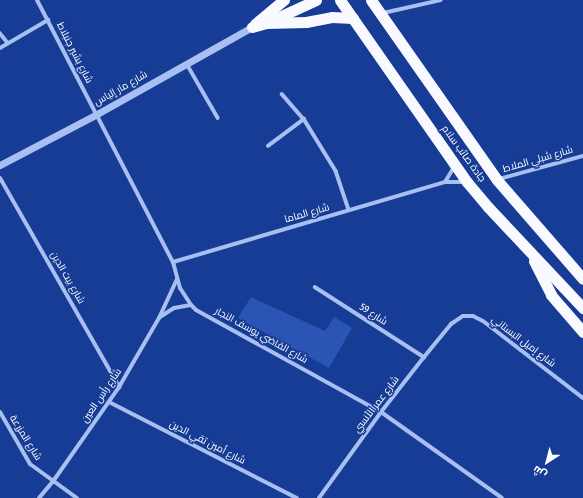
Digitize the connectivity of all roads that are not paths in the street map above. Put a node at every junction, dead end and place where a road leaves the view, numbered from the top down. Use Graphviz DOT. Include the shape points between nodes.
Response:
graph roads {
  1 [pos="36,0"];
  2 [pos="284,0"];
  3 [pos="316,0"];
  4 [pos="340,0"];
  5 [pos="371,0"];
  6 [pos="442,0"];
  7 [pos="380,14"];
  8 [pos="353,18"];
  9 [pos="48,20"];
  10 [pos="266,24"];
  11 [pos="252,27"];
  12 [pos="0,33"];
  13 [pos="8,44"];
  14 [pos="0,48"];
  15 [pos="186,63"];
  16 [pos="282,94"];
  17 [pos="97,114"];
  18 [pos="218,118"];
  19 [pos="304,119"];
  20 [pos="268,146"];
  21 [pos="583,156"];
  22 [pos="456,165"];
  23 [pos="0,166"];
  24 [pos="0,178"];
  25 [pos="497,180"];
  26 [pos="445,182"];
  27 [pos="467,182"];
  28 [pos="349,210"];
  29 [pos="545,237"];
  30 [pos="528,250"];
  31 [pos="173,262"];
  32 [pos="583,271"];
  33 [pos="177,279"];
  34 [pos="583,279"];
  35 [pos="315,287"];
  36 [pos="191,305"];
  37 [pos="583,308"];
  38 [pos="158,318"];
  39 [pos="451,324"];
  40 [pos="583,332"];
  41 [pos="424,357"];
  42 [pos="119,387"];
  43 [pos="583,398"];
  44 [pos="109,402"];
  45 [pos="0,412"];
  46 [pos="381,412"];
  47 [pos="54,480"];
  48 [pos="39,498"];
  49 [pos="77,498"];
  50 [pos="297,498"];
  51 [pos="319,498"];
  52 [pos="502,498"];
  1 -- 9 [label="street, شارع بشير جنبلاط"];
  2 -- 11 [label="highway"];
  3 -- 10 [label="highway"];
  4 -- 8 [label="highway, جادة صائب سلام"];
  5 -- 7 [label="highway, جادة صائب سلام"];
  6 -- 7 [label="street"];
  7 -- 25 [label="highway, جادة صائب سلام"];
  8 -- 10 [label="highway" via="332,17 306,22"];
  8 -- 22 [label="highway, جادة صائب سلام"];
  9 -- 13 [label="street"];
  9 -- 17 [label="street, شارع بشير جنبلاط"];
  10 -- 11 [label="highway"];
  11 -- 15 [label="street, شارع مار إلياس"];
  12 -- 13 [label="street"];
  13 -- 14 [label="street"];
  15 -- 17 [label="street, شارع مار إلياس"];
  15 -- 18 [label="street"];
  16 -- 19 [label="street"];
  17 -- 23 [label="street, شارع مار إلياس"];
  17 -- 31 [label="street, شارع القاضي يوسف النجار"];
  19 -- 20 [label="street"];
  19 -- 28 [label="street" via="336,171"];
  21 -- 25 [label="street, شارع شبلي الملاط"];
  22 -- 26 [label="street"];
  22 -- 27 [label="highway, جادة صائب سلام"];
  24 -- 42 [label="street, شارع بيت الدين"];
  25 -- 29 [label="highway, جادة صائب سلام"];
  26 -- 27 [label="street, شارع الماما"];
  26 -- 28 [label="street, شارع الماما"];
  27 -- 30 [label="highway, جادة صائب سلام"];
  28 -- 31 [label="street, شارع الماما"];
  29 -- 32 [label="highway"];
  29 -- 34 [label="highway, جادة صائب سلام"];
  30 -- 37 [label="highway, جادة صائب سلام"];
  30 -- 40 [label="highway" via="551,295"];
  31 -- 33 [label="street, شارع القاضي يوسف النجار"];
  33 -- 36 [label="street, شارع القاضي يوسف النجار"];
  33 -- 38 [label="street, شارع رأس العين"];
  35 -- 41 [label="street, شارع 59"];
  36 -- 38 [label="street, شارع رأس العين" via="174,308"];
  36 -- 46 [label="street, شارع القاضي يوسف النجار"];
  38 -- 42 [label="street, شارع رأس العين"];
  39 -- 41 [label="street, شارع عمر الأنسي"];
  39 -- 43 [label="street, شارع إميل البستاني" via="463,316 478,318"];
  41 -- 46 [label="street, شارع عمر الأنسي"];
  42 -- 44 [label="street, شارع رأس العين"];
  44 -- 47 [label="street, شارع رأس العين"];
  44 -- 50 [label="street, شارع أمين تقي الدين"];
  45 -- 47 [label="street, شارع المزرعة" via="30,464"];
  46 -- 51 [label="street, شارع عمر الأنسي"];
  46 -- 52 [label="street, شارع القاضي يوسف النجار"];
  47 -- 48 [label="street, شارع رأس العين"];
  47 -- 49 [label="street, شارع المزرعة"];
}
